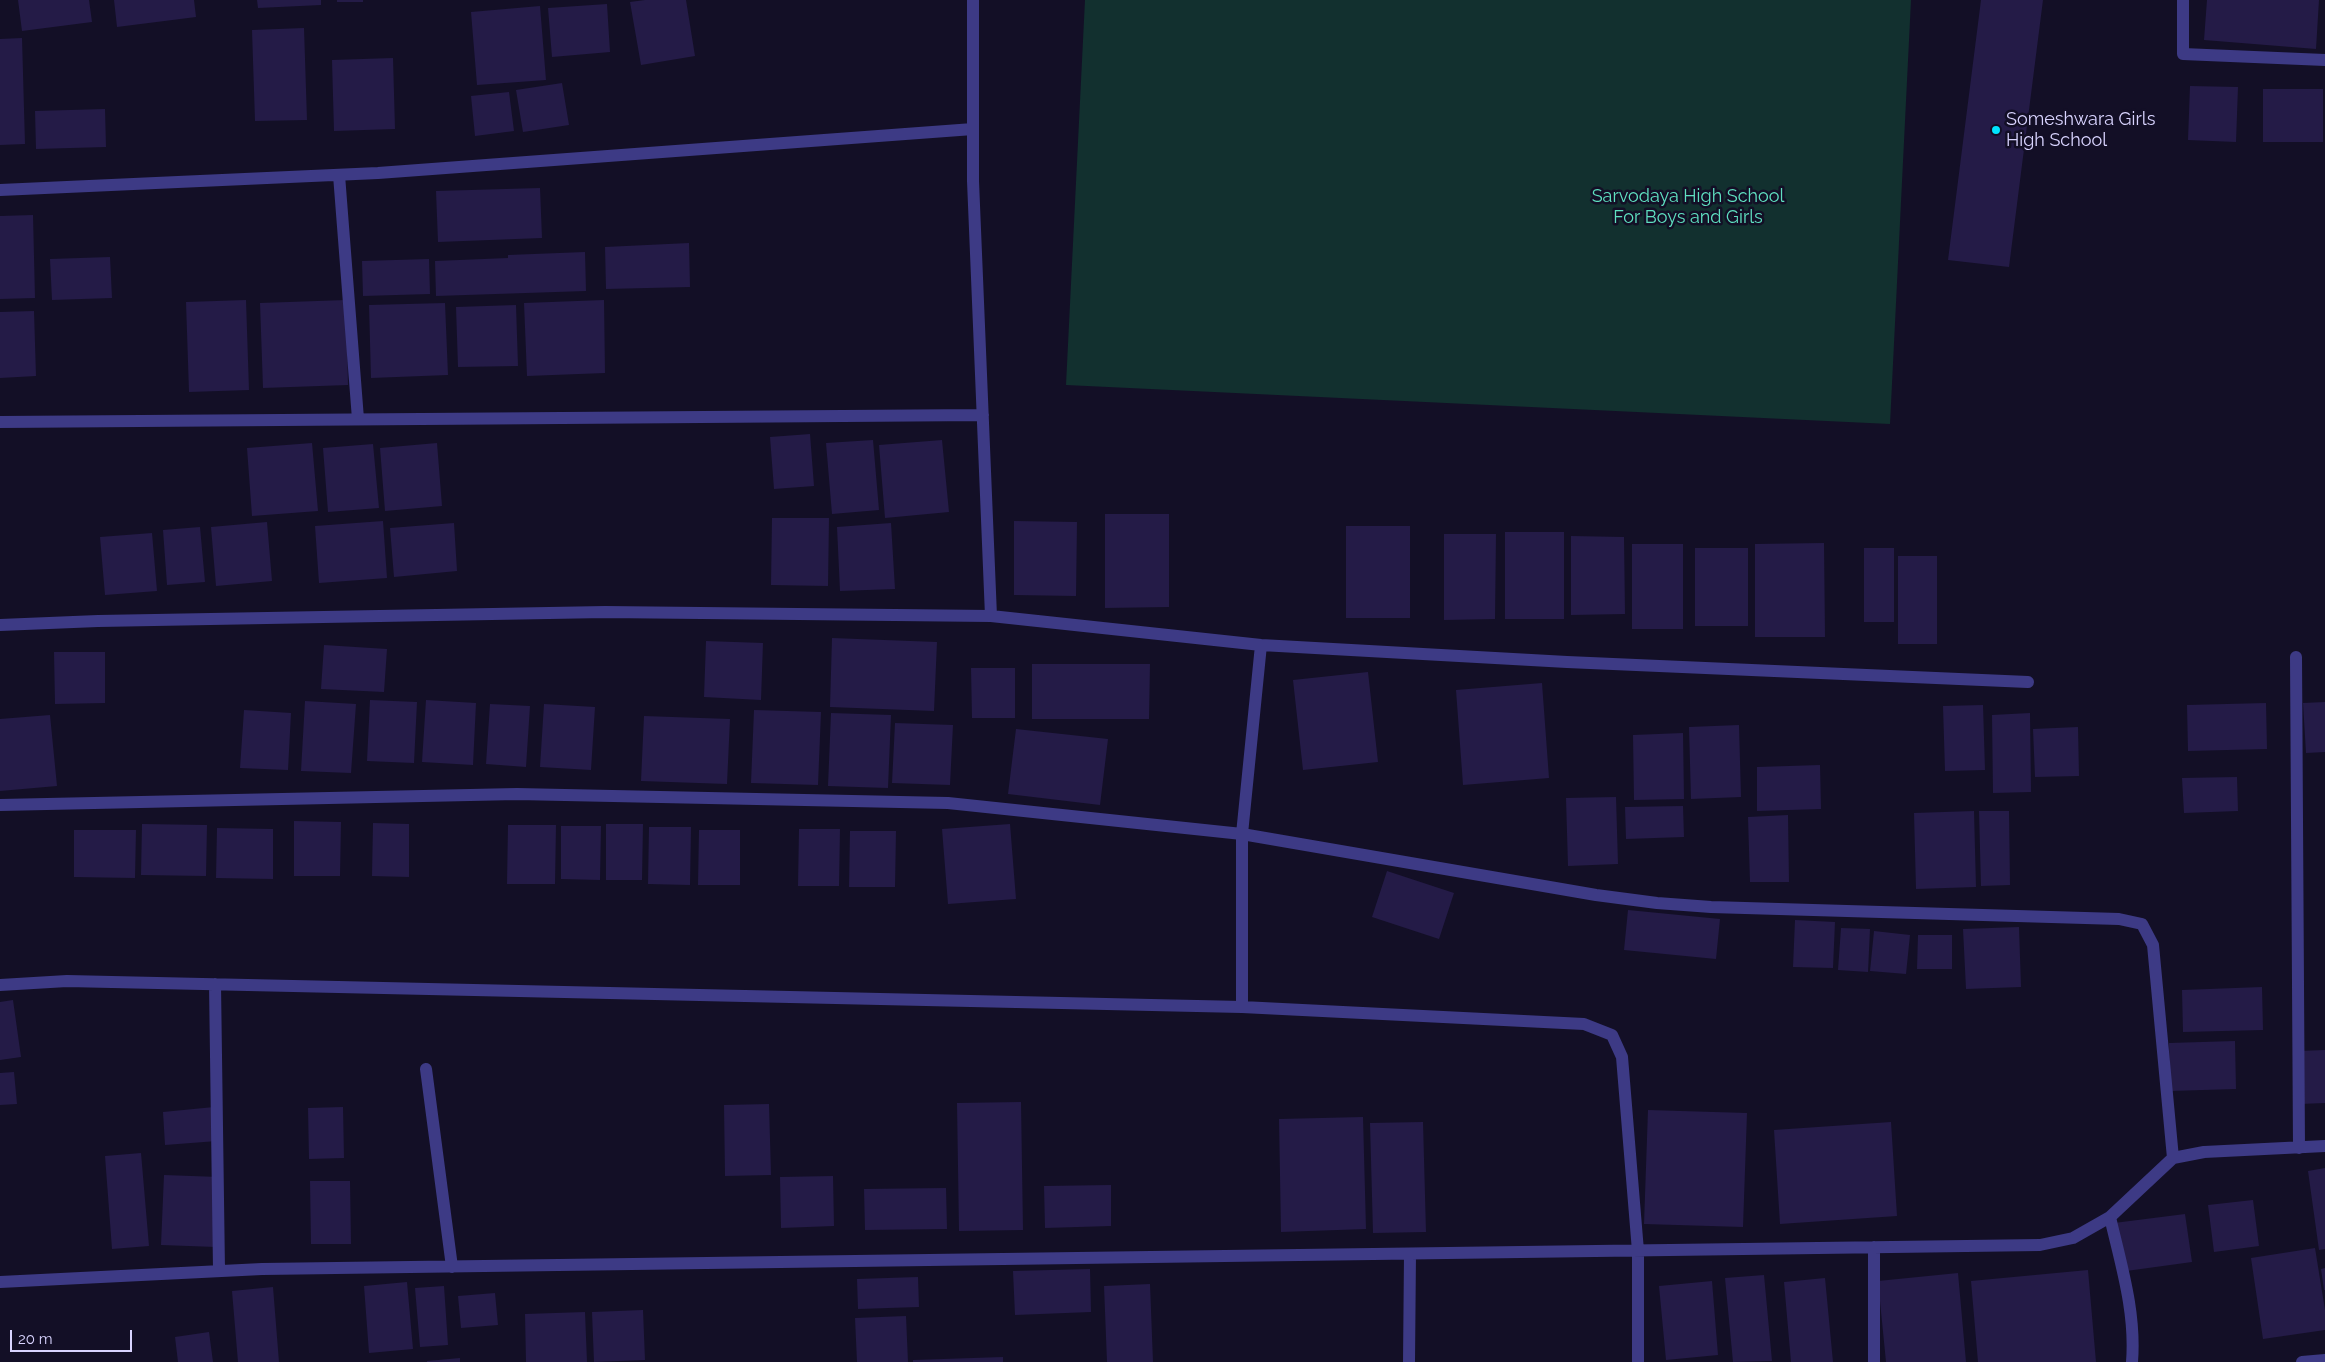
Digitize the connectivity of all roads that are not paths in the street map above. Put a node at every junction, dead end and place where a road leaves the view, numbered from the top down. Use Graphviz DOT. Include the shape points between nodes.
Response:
graph roads {
  1 [pos="973,0"];
  2 [pos="2183,0"];
  3 [pos="2325,60"];
  4 [pos="973,130"];
  5 [pos="339,175"];
  6 [pos="0,190"];
  7 [pos="983,415"];
  8 [pos="358,419"];
  9 [pos="0,422"];
  10 [pos="991,616"];
  11 [pos="0,625"];
  12 [pos="1261,645"];
  13 [pos="2296,657"];
  14 [pos="2028,682"];
  15 [pos="0,805"];
  16 [pos="1242,834"];
  17 [pos="215,984"];
  18 [pos="0,985"];
  19 [pos="1242,1007"];
  20 [pos="426,1070"];
  21 [pos="2325,1146"];
  22 [pos="2299,1148"];
  23 [pos="2173,1158"];
  24 [pos="2110,1217"];
  25 [pos="1874,1248"];
  26 [pos="1638,1251"];
  27 [pos="1410,1254"];
  28 [pos="452,1267"];
  29 [pos="219,1270"];
  30 [pos="0,1282"];
  31 [pos="2325,1360"];
  32 [pos="1409,1362"];
  33 [pos="1638,1362"];
  34 [pos="1874,1362"];
  35 [pos="2132,1362"];
  36 [pos="2302,1362"];
  1 -- 4 [label="street"];
  2 -- 3 [label="street" via="2183,54"];
  4 -- 5 [label="street"];
  4 -- 7 [label="street" via="972,181"];
  5 -- 6 [label="street"];
  5 -- 8 [label="street"];
  7 -- 8 [label="street"];
  7 -- 10 [label="street"];
  8 -- 9 [label="street"];
  10 -- 11 [label="street" via="605,612"];
  10 -- 12 [label="street"];
  12 -- 14 [label="street"];
  12 -- 16 [label="street"];
  13 -- 22 [label="street"];
  15 -- 16 [label="street" via="517,794 929,802"];
  16 -- 19 [label="street"];
  16 -- 23 [label="street" via="1657,903 2118,918 2142,924 2153,945"];
  17 -- 18 [label="street" via="67,981"];
  17 -- 19 [label="street"];
  17 -- 29 [label="street"];
  19 -- 26 [label="street" via="1584,1024 1612,1035 1622,1057"];
  20 -- 28 [label="street"];
  21 -- 22 [label="street"];
  22 -- 23 [label="street" via="2204,1152"];
  23 -- 24 [label="street"];
  24 -- 25 [label="street" via="2074,1238 2040,1245"];
  24 -- 35 [label="street" via="2131,1308"];
  25 -- 26 [label="street"];
  25 -- 34 [label="street"];
  26 -- 27 [label="street"];
  26 -- 33 [label="street"];
  27 -- 28 [label="street"];
  27 -- 32 [label="street"];
  28 -- 29 [label="street"];
  29 -- 30 [label="street"];
  31 -- 36 [label="street"];
}
